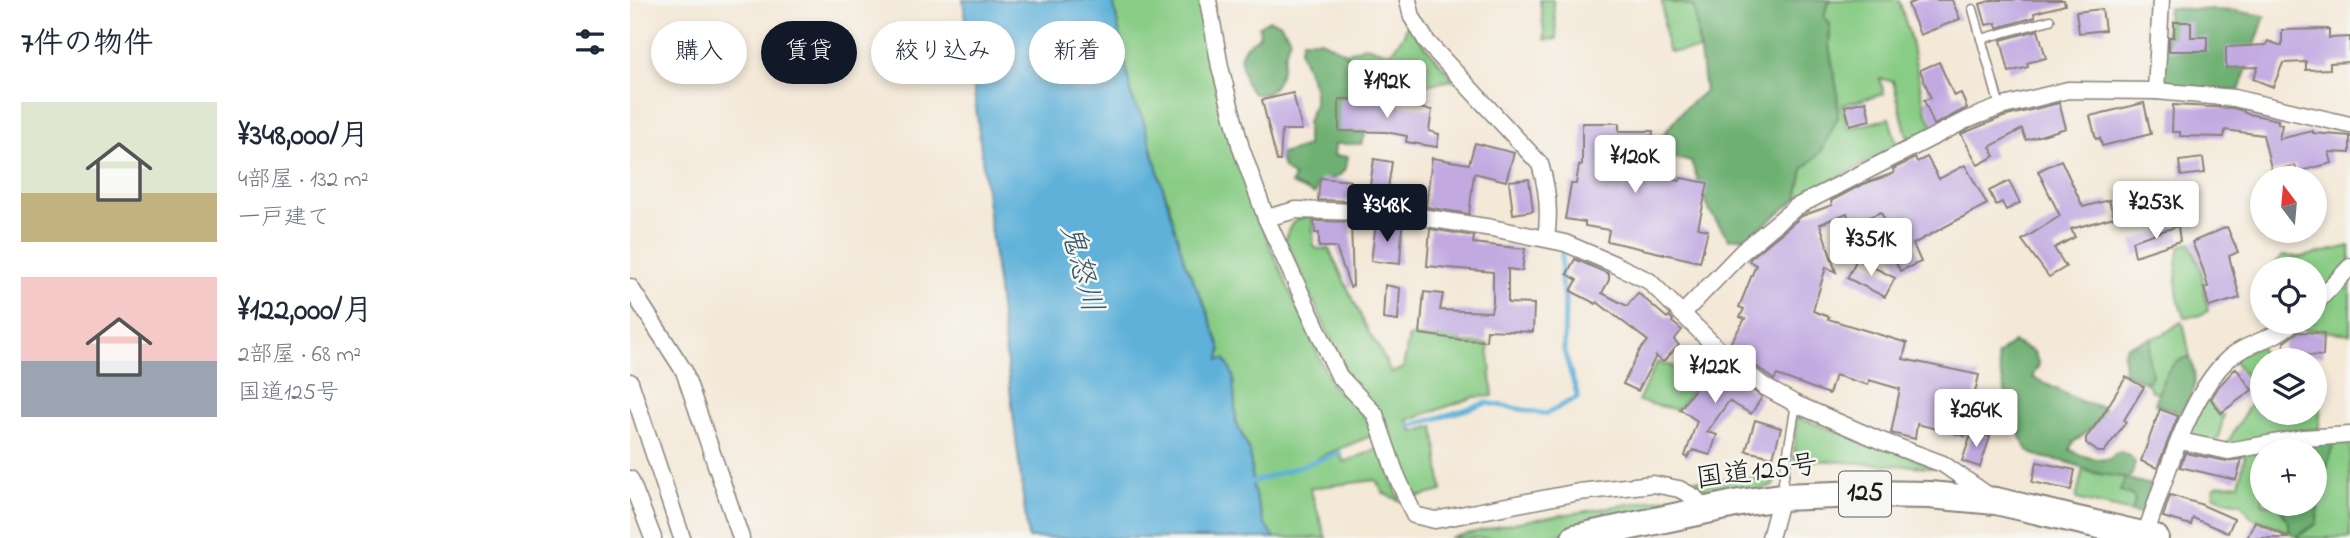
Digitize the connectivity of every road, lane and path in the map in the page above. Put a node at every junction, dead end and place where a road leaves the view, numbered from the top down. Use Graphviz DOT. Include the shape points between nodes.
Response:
graph roads {
  1 [pos="1208,0"];
  2 [pos="1408,0"];
  3 [pos="2161,0"];
  4 [pos="1973,9"];
  5 [pos="2050,20"];
  6 [pos="1981,39"];
  7 [pos="2156,91"];
  8 [pos="2000,107"];
  9 [pos="2350,125"];
  10 [pos="1266,218"];
  11 [pos="1546,238"];
  12 [pos="2350,267"];
  13 [pos="630,288"];
  14 [pos="2327,291"];
  15 [pos="1682,314"];
  16 [pos="2277,334"];
  17 [pos="630,382"];
  18 [pos="1796,404"];
  19 [pos="2350,435"];
  20 [pos="2180,441"];
  21 [pos="630,479"];
  22 [pos="1781,497"];
  23 [pos="1996,501"];
  24 [pos="1705,510"];
  25 [pos="2150,536"];
  26 [pos="653,538"];
  27 [pos="682,538"];
  28 [pos="741,538"];
  29 [pos="1575,538"];
  30 [pos="1770,538"];
  1 -- 10 [label="street" via="1241,148"];
  2 -- 11 [label="street" via="1412,17 1427,41 1539,164 1550,217"];
  3 -- 7 [label="street"];
  4 -- 6 [label="lane"];
  5 -- 6 [label="lane"];
  6 -- 8 [label="lane"];
  7 -- 8 [label="street" via="2068,90"];
  7 -- 9 [label="street" via="2234,98"];
  8 -- 15 [label="street" via="1796,207 1742,252"];
  10 -- 11 [label="street" via="1296,210 1394,213"];
  10 -- 24 [label="street" via="1339,376 1375,414 1415,515 1434,520 1579,492 1653,484 1679,489"];
  11 -- 15 [label="street" via="1649,281"];
  12 -- 14 [label="street"];
  13 -- 28 [label="street" via="692,384"];
  15 -- 18 [label="street" via="1765,387"];
  16 -- 20 [label="street" via="2224,362 2201,393"];
  17 -- 27 [label="street"];
  18 -- 22 [label="lane"];
  18 -- 23 [label="street" via="1943,464"];
  19 -- 20 [label="street" via="2228,451"];
  20 -- 25 [label="street"];
  21 -- 26 [label="street"];
  22 -- 23 [label="highway, 国道125号 / 125" via="1928,495"];
  22 -- 24 [label="highway, 国道125号 / 125"];
  22 -- 30 [label="street"];
  23 -- 25 [label="highway, 国道125号 / 125"];
  24 -- 29 [label="highway, 国道125号 / 125"];
}
